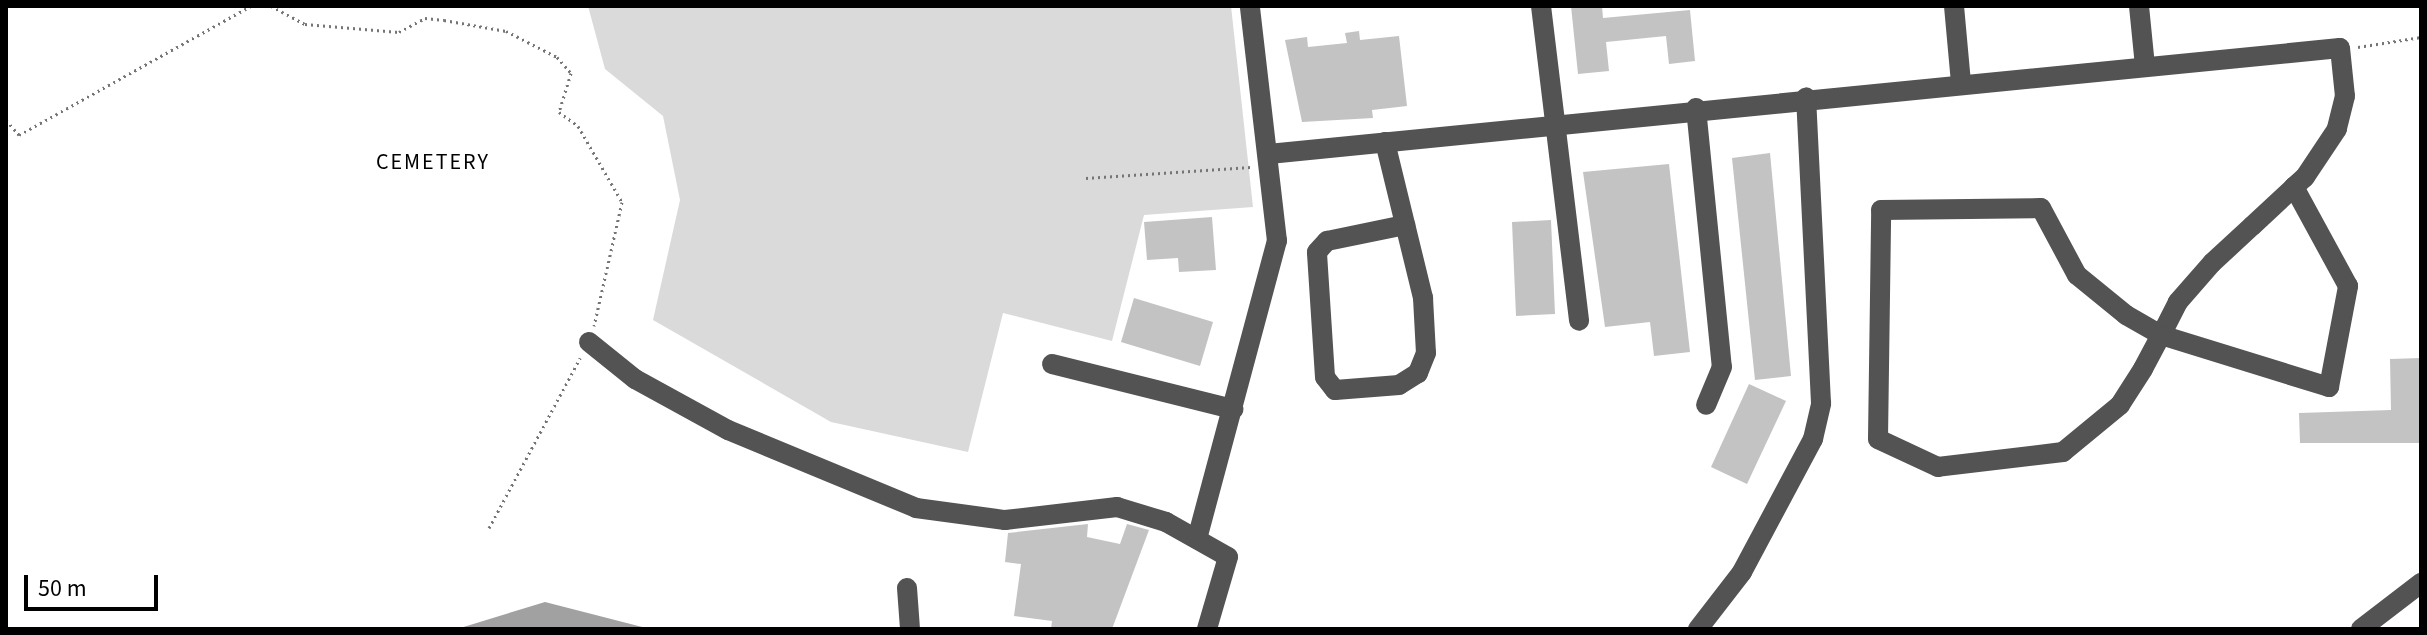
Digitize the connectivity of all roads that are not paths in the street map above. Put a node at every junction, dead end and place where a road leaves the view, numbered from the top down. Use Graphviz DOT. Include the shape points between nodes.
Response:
graph roads {
  1 [pos="1250,6"];
  2 [pos="1541,6"];
  3 [pos="1954,6"];
  4 [pos="2139,6"];
  5 [pos="2145,66"];
  6 [pos="1961,83"];
  7 [pos="1806,97"];
  8 [pos="1696,108"];
  9 [pos="1555,124"];
  10 [pos="1385,142"];
  11 [pos="1270,160"];
  12 [pos="2294,187"];
  13 [pos="1405,225"];
  14 [pos="1579,321"];
  15 [pos="2161,335"];
  16 [pos="589,342"];
  17 [pos="1052,364"];
  18 [pos="1706,405"];
  19 [pos="1233,409"];
  20 [pos="1197,539"];
  21 [pos="2421,583"];
  22 [pos="907,588"];
  23 [pos="910,629"];
  24 [pos="1207,629"];
  25 [pos="1698,629"];
  26 [pos="2361,629"];
  1 -- 11 [label="street"];
  2 -- 9 [label="street"];
  3 -- 6 [label="street"];
  4 -- 5 [label="street"];
  5 -- 6 [label="street"];
  5 -- 12 [label="street" via="2340,48 2345,96 2337,129"];
  6 -- 7 [label="street"];
  7 -- 8 [label="street"];
  7 -- 25 [label="street" via="1821,403 1813,439 1742,572"];
  8 -- 9 [label="street"];
  8 -- 18 [label="street" via="1722,367"];
  9 -- 10 [label="street"];
  9 -- 14 [label="street"];
  10 -- 11 [label="street"];
  10 -- 13 [label="street"];
  11 -- 19 [label="street" via="1277,241"];
  12 -- 15 [label="street" via="2212,263"];
  12 -- 15 [label="street" via="2348,286 2329,387"];
  13 -- 13 [label="street" via="1425,309 1423,365 1399,385 1335,390 1325,377 1317,252 1327,241"];
  15 -- 15 [label="street" via="2077,275 2041,208 1881,210 1878,439 1910,459 1938,467 1990,465 2063,452 2120,405"];
  16 -- 20 [label="street" via="635,379 728,430 916,508 1005,520 1133,508"];
  17 -- 19 [label="street"];
  19 -- 20 [label="street"];
  20 -- 24 [label="street" via="1228,557"];
  21 -- 26 [label="street"];
  22 -- 23 [label="street"];
}
